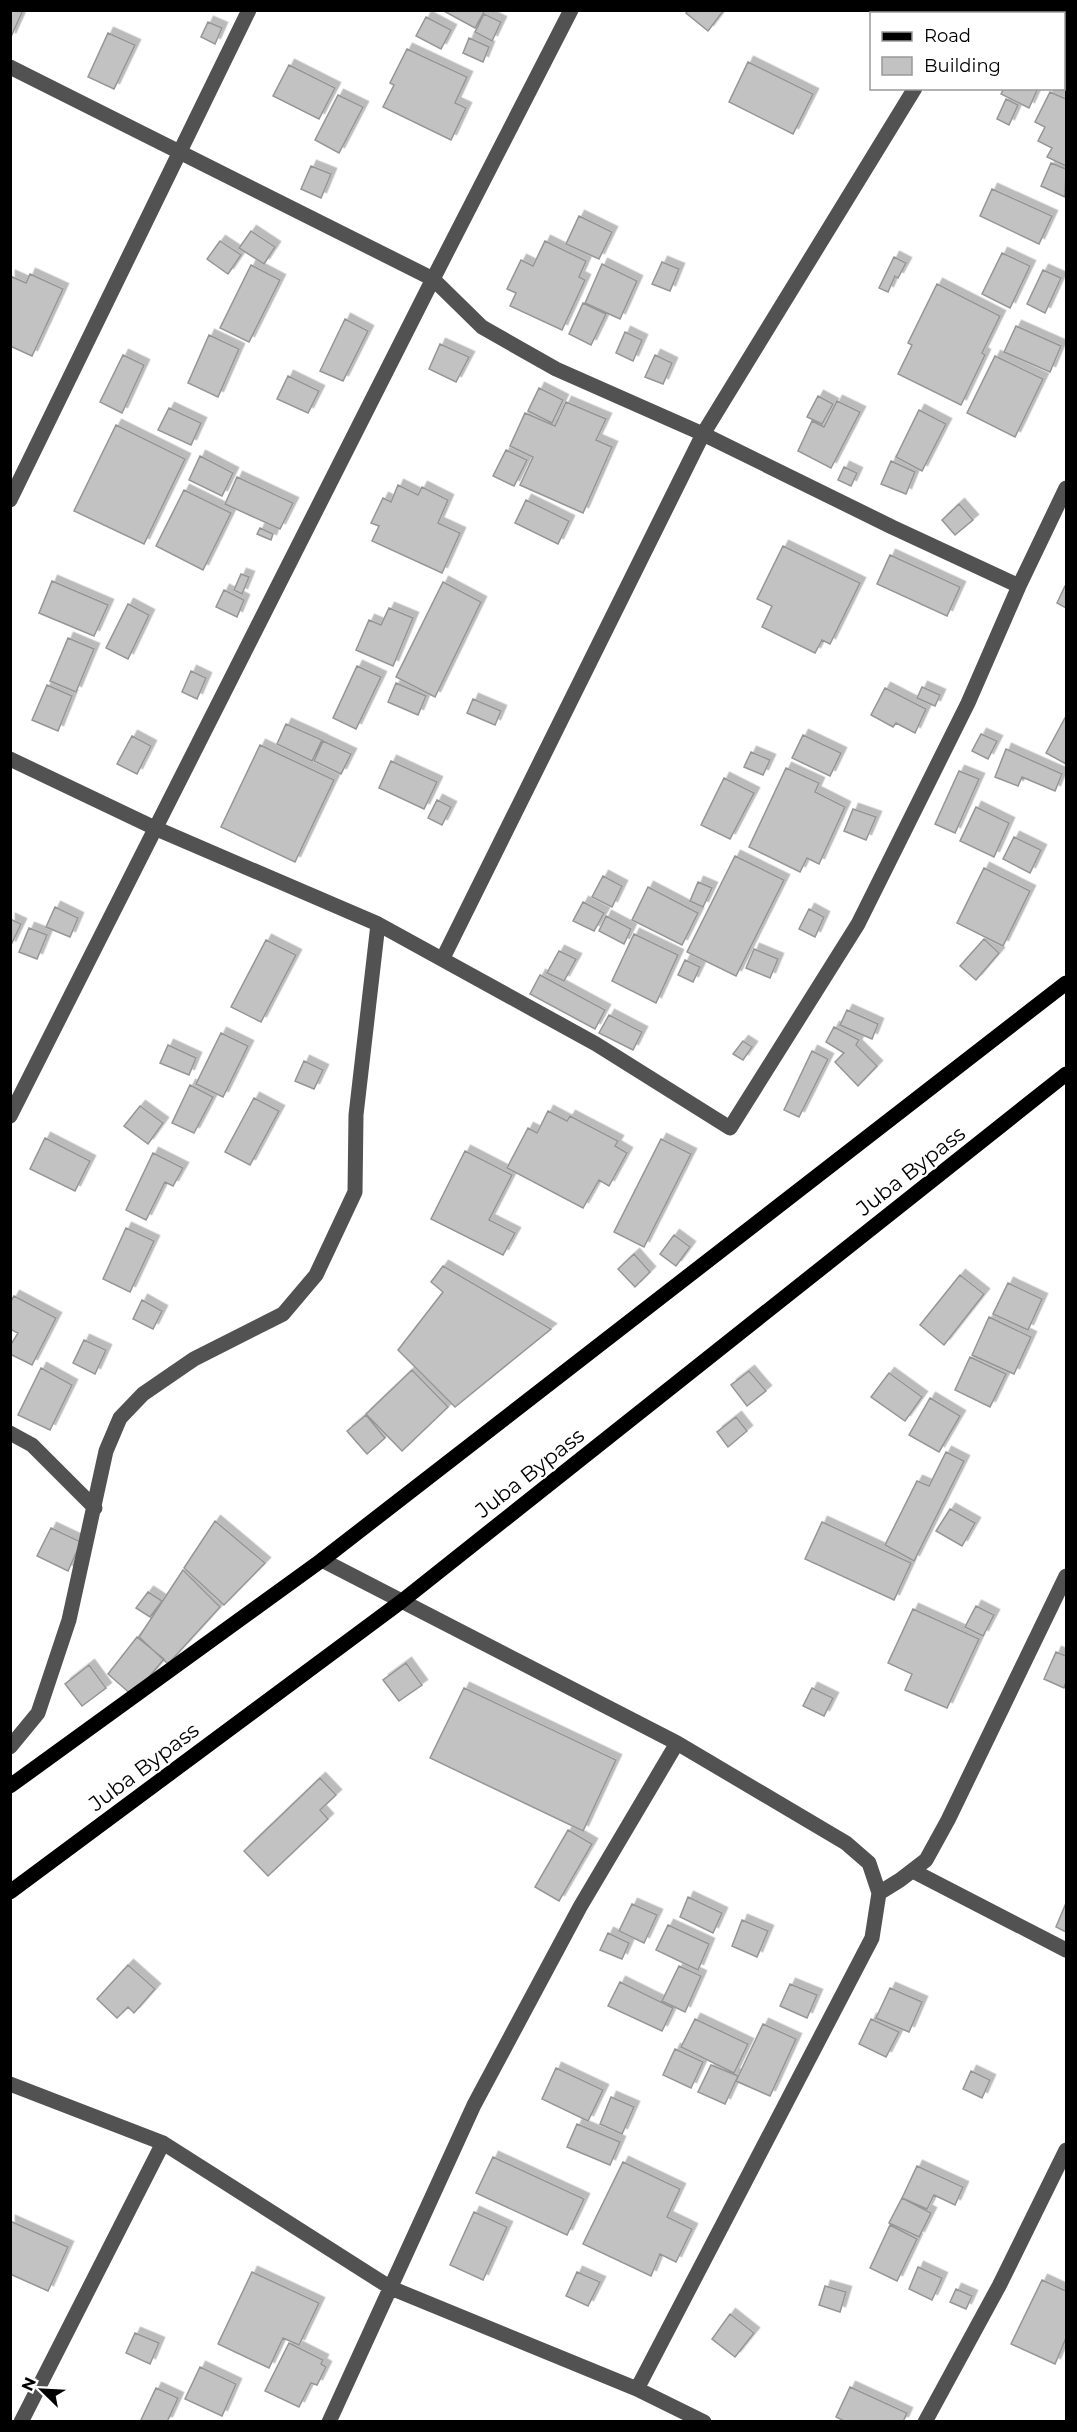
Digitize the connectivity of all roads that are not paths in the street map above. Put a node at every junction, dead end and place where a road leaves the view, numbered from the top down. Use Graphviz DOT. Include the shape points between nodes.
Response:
graph roads {
  1 [pos="249,10"];
  2 [pos="571,10"];
  3 [pos="10,67"];
  4 [pos="914,90"];
  5 [pos="180,153"];
  6 [pos="433,279"];
  7 [pos="703,434"];
  8 [pos="1066,488"];
  9 [pos="10,500"];
  10 [pos="1019,586"];
  11 [pos="10,759"];
  12 [pos="157,829"];
  13 [pos="378,924"];
  14 [pos="443,958"];
  15 [pos="1066,983"];
  16 [pos="1066,1074"];
  17 [pos="10,1116"];
  18 [pos="10,1433"];
  19 [pos="95,1508"];
  20 [pos="322,1560"];
  21 [pos="1066,1576"];
  22 [pos="402,1601"];
  23 [pos="677,1743"];
  24 [pos="10,1747"];
  25 [pos="10,1786"];
  26 [pos="913,1870"];
  27 [pos="10,1892"];
  28 [pos="879,1893"];
  29 [pos="1066,1950"];
  30 [pos="10,2084"];
  31 [pos="163,2144"];
  32 [pos="1066,2150"];
  33 [pos="391,2288"];
  34 [pos="637,2389"];
  35 [pos="21,2421"];
  36 [pos="329,2421"];
  37 [pos="704,2421"];
  38 [pos="925,2421"];
  1 -- 5 [label="street"];
  2 -- 6 [label="street"];
  3 -- 5 [label="street"];
  4 -- 7 [label="street"];
  5 -- 6 [label="street"];
  5 -- 9 [label="street"];
  6 -- 7 [label="street" via="482,327 556,369"];
  6 -- 12 [label="street"];
  7 -- 10 [label="street"];
  7 -- 14 [label="street"];
  8 -- 10 [label="street"];
  10 -- 14 [label="street" via="968,703 858,924 730,1128 596,1044"];
  11 -- 12 [label="street"];
  12 -- 13 [label="street"];
  12 -- 17 [label="street"];
  13 -- 14 [label="street"];
  13 -- 19 [label="street" via="356,1115 355,1192 316,1275 283,1314 194,1359 143,1394 120,1418 106,1451"];
  15 -- 20 [label="main road"];
  16 -- 22 [label="main road, Juba Bypass"];
  18 -- 19 [label="street" via="32,1445"];
  19 -- 24 [label="street" via="69,1620 38,1713"];
  20 -- 22 [label="street"];
  20 -- 25 [label="main road"];
  21 -- 26 [label="street" via="948,1820 926,1860"];
  22 -- 23 [label="street"];
  22 -- 27 [label="main road, Juba Bypass"];
  23 -- 28 [label="street" via="846,1844 869,1863"];
  23 -- 33 [label="street" via="580,1907 474,2105"];
  26 -- 28 [label="street"];
  26 -- 29 [label="street"];
  28 -- 34 [label="street" via="873,1938"];
  30 -- 31 [label="street"];
  31 -- 33 [label="street"];
  31 -- 35 [label="street"];
  32 -- 38 [label="street" via="999,2286"];
  33 -- 34 [label="street"];
  33 -- 36 [label="street"];
  34 -- 37 [label="street"];
}
